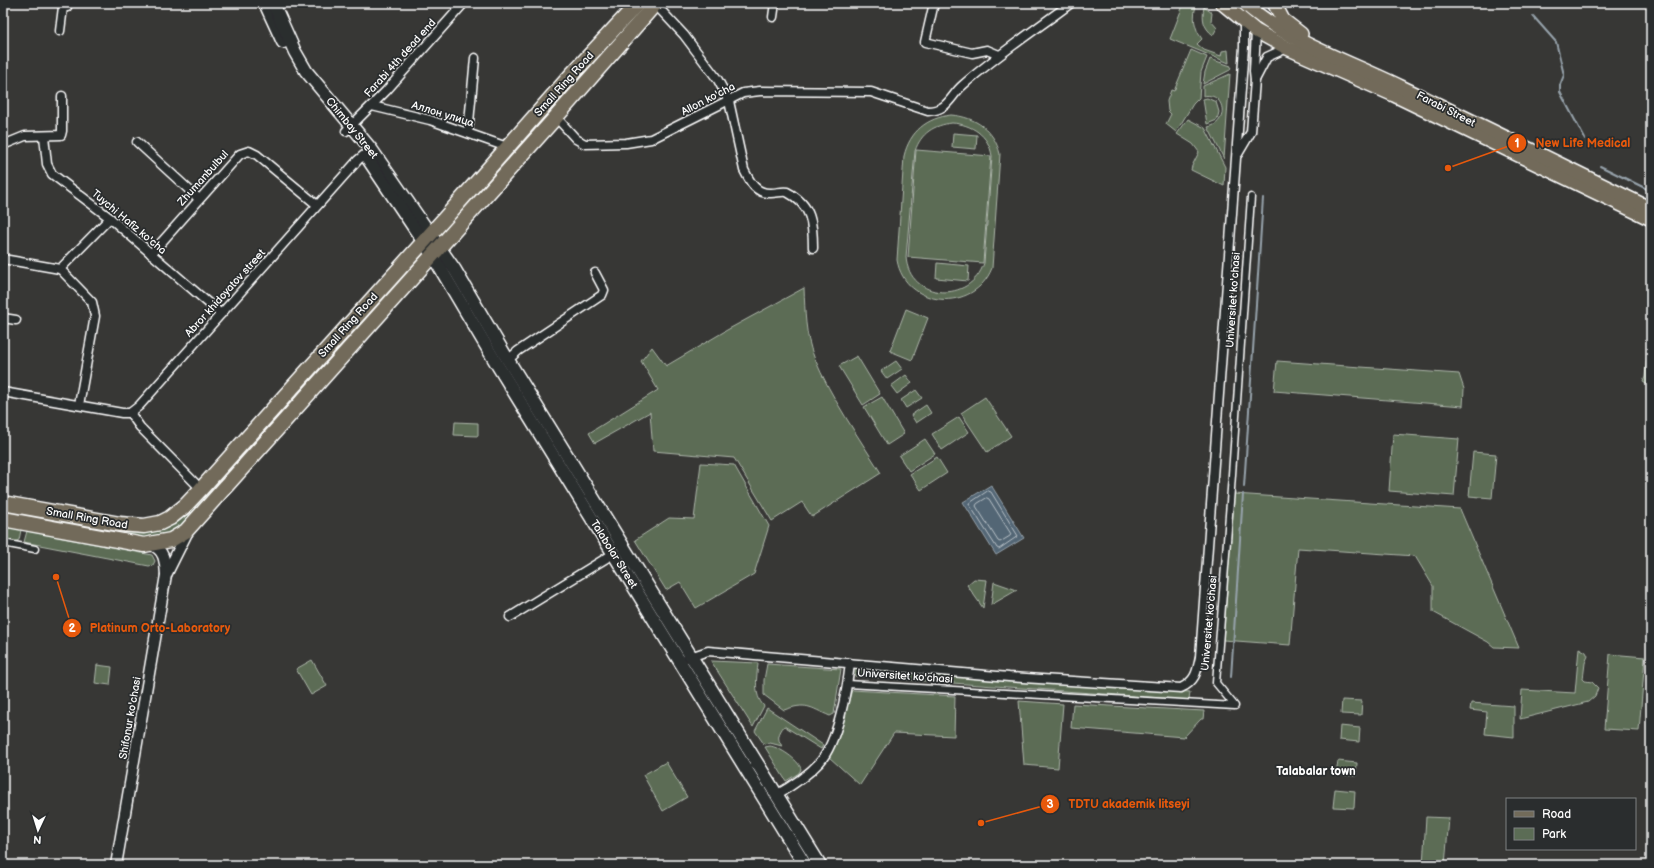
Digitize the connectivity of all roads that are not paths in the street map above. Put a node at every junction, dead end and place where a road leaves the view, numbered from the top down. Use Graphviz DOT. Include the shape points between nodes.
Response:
graph roads {
  1 [pos="67,3"];
  2 [pos="265,3"];
  3 [pos="274,3"];
  4 [pos="464,3"];
  5 [pos="638,3"];
  6 [pos="656,3"];
  7 [pos="775,3"];
  8 [pos="934,3"];
  9 [pos="1071,3"];
  10 [pos="1222,3"];
  11 [pos="1244,3"];
  12 [pos="1274,3"];
  13 [pos="1258,9"];
  14 [pos="774,17"];
  15 [pos="1244,21"];
  16 [pos="60,31"];
  17 [pos="1256,31"];
  18 [pos="1315,47"];
  19 [pos="1287,48"];
  20 [pos="999,55"];
  21 [pos="475,58"];
  22 [pos="573,73"];
  23 [pos="1256,80"];
  24 [pos="585,83"];
  25 [pos="62,96"];
  26 [pos="729,101"];
  27 [pos="372,106"];
  28 [pos="556,117"];
  29 [pos="349,129"];
  30 [pos="468,133"];
  31 [pos="44,136"];
  32 [pos="137,142"];
  33 [pos="3,144"];
  34 [pos="507,147"];
  35 [pos="368,152"];
  36 [pos="1236,158"];
  37 [pos="1251,197"];
  38 [pos="199,199"];
  39 [pos="317,205"];
  40 [pos="1651,209"];
  41 [pos="110,218"];
  42 [pos="1651,219"];
  43 [pos="427,238"];
  44 [pos="814,248"];
  45 [pos="436,251"];
  46 [pos="152,254"];
  47 [pos="3,259"];
  48 [pos="60,269"];
  49 [pos="595,274"];
  50 [pos="221,314"];
  51 [pos="3,318"];
  52 [pos="16,320"];
  53 [pos="503,363"];
  54 [pos="3,392"];
  55 [pos="79,405"];
  56 [pos="130,413"];
  57 [pos="256,428"];
  58 [pos="268,439"];
  59 [pos="564,462"];
  60 [pos="201,489"];
  61 [pos="3,503"];
  62 [pos="3,519"];
  63 [pos="190,527"];
  64 [pos="3,543"];
  65 [pos="151,545"];
  66 [pos="35,549"];
  67 [pos="613,554"];
  68 [pos="166,575"];
  69 [pos="510,617"];
  70 [pos="691,656"];
  71 [pos="680,662"];
  72 [pos="850,663"];
  73 [pos="848,684"];
  74 [pos="776,795"];
  75 [pos="116,865"];
  76 [pos="805,865"];
  77 [pos="820,865"];
  1 -- 16 [label="street" via="67,7 63,6"];
  2 -- 29 [label="main road, Chimbay Street" via="294,65"];
  3 -- 29 [label="main road, Chimbay Street" via="306,71"];
  4 -- 27 [label="street, Farabi 4th dead end"];
  5 -- 22 [label="highway, Small Ring Road"];
  6 -- 24 [label="highway, Small Ring Road"];
  6 -- 26 [label="street" via="718,80"];
  7 -- 14 [label="street"];
  8 -- 20 [label="street" via="925,42 972,53 987,50"];
  9 -- 20 [label="street"];
  10 -- 15 [label="main road, Farabi Street"];
  11 -- 13 [label="main road, Farabi Street"];
  11 -- 15 [label="main road"];
  12 -- 18 [label="main road" via="1283,20"];
  13 -- 15 [label="main road"];
  13 -- 17 [label="main road"];
  13 -- 18 [label="main road, Farabi Street" via="1294,38"];
  15 -- 17 [label="main road, Farabi Street"];
  15 -- 36 [label="street, Universitet ko'chasi"];
  17 -- 19 [label="main road, Farabi Street"];
  17 -- 23 [label="street, Universitet ko'chasi"];
  18 -- 40 [label="main road, Farabi Street"];
  19 -- 23 [label="street" via="1267,57"];
  19 -- 42 [label="main road, Farabi Street" via="1394,95"];
  20 -- 26 [label="street, Allon ko'cha" via="961,86 940,109 928,111 871,92 760,91 743,93"];
  21 -- 30 [label="street"];
  22 -- 24 [label="highway"];
  22 -- 34 [label="highway, Small Ring Road"];
  23 -- 36 [label="street, Universitet ko'chasi" via="1251,132"];
  24 -- 28 [label="highway, Small Ring Road"];
  25 -- 31 [label="street" via="61,135"];
  26 -- 28 [label="street, Allon ko'cha" via="651,139 626,143 585,144 576,139"];
  26 -- 44 [label="street" via="744,170 749,180 758,190 767,193 787,192 805,206 812,222"];
  27 -- 29 [label="street, Farabi 4th dead end"];
  27 -- 30 [label="street, Аллон улица" via="430,120"];
  28 -- 45 [label="highway, Small Ring Road"];
  29 -- 35 [label="main road, Chimbay Street"];
  30 -- 34 [label="street, Аллон улица"];
  31 -- 33 [label="street" via="25,136"];
  31 -- 41 [label="street, Tuychi Hafiz ko'cha" via="47,164 52,174"];
  32 -- 38 [label="street"];
  34 -- 43 [label="highway, Small Ring Road"];
  35 -- 39 [label="street, Abror khidoyatov street"];
  35 -- 43 [label="main road, Chimbay Street"];
  36 -- 72 [label="street, Universitet ko'chasi" via="1200,657 1193,680 1181,688"];
  37 -- 73 [label="street, Universitet ko'chasi" via="1232,489 1216,674 1216,684 1235,706"];
  38 -- 39 [label="street, Zhumanbulbul" via="240,154 249,151 257,154"];
  38 -- 46 [label="street, Zhumanbulbul"];
  39 -- 50 [label="street, Abror khidoyatov street"];
  41 -- 46 [label="street, Tuychi Hafiz ko'cha"];
  41 -- 48 [label="street"];
  43 -- 45 [label="main road, Talabolar Street"];
  43 -- 57 [label="highway, Small Ring Road"];
  45 -- 53 [label="main road, Talabolar Street"];
  45 -- 58 [label="highway, Small Ring Road"];
  46 -- 50 [label="street, Tuychi Hafiz ko'cha"];
  47 -- 48 [label="street"];
  48 -- 55 [label="street" via="92,302 95,316"];
  49 -- 53 [label="street" via="604,290 602,295"];
  50 -- 56 [label="street, Abror khidoyatov street"];
  51 -- 52 [label="street"];
  53 -- 59 [label="main road, Talabolar Street"];
  54 -- 55 [label="street"];
  55 -- 56 [label="street"];
  56 -- 60 [label="street"];
  57 -- 58 [label="highway"];
  57 -- 60 [label="highway, Small Ring Road"];
  58 -- 63 [label="highway, Small Ring Road"];
  59 -- 67 [label="main road, Talabolar Street"];
  59 -- 70 [label="main road, Talabolar Street"];
  60 -- 61 [label="highway, Small Ring Road" via="170,518 144,526"];
  62 -- 65 [label="highway, Small Ring Road" via="131,544"];
  63 -- 65 [label="highway, Small Ring Road" via="174,539"];
  63 -- 68 [label="street, Shifonur ko'chasi"];
  64 -- 66 [label="street"];
  65 -- 68 [label="street, Shifonur ko'chasi" via="162,553"];
  67 -- 69 [label="street"];
  67 -- 71 [label="main road, Talabolar Street"];
  68 -- 75 [label="street, Shifonur ko'chasi"];
  70 -- 71 [label="street, Universitet ko'chasi"];
  70 -- 72 [label="street, Universitet ko'chasi" via="708,651"];
  70 -- 74 [label="main road, Talabolar Street"];
  71 -- 76 [label="main road, Talabolar Street"];
  72 -- 73 [label="street, Universitet ko'chasi"];
  73 -- 74 [label="street, Universitet ko'chasi" via="829,748 804,776"];
  74 -- 77 [label="main road, Talabolar Street"];
}
